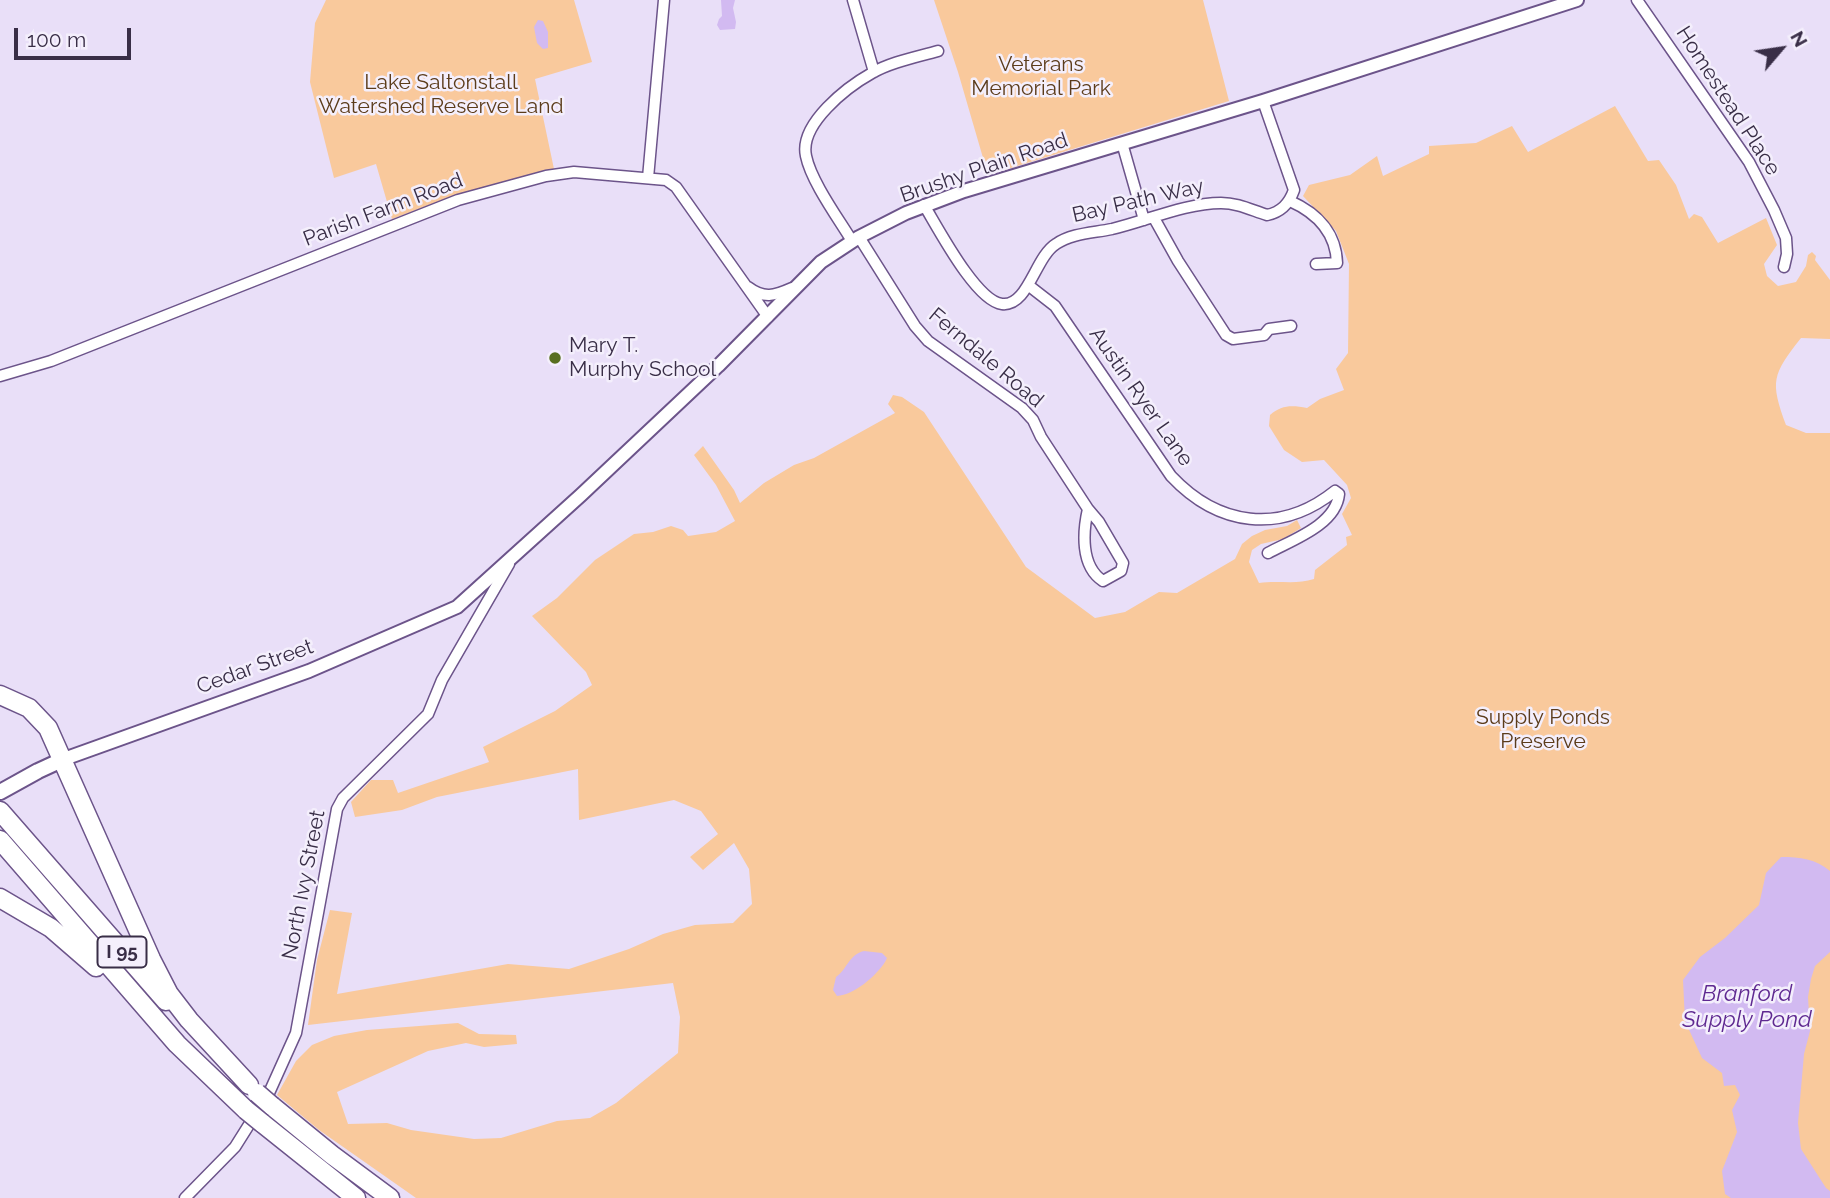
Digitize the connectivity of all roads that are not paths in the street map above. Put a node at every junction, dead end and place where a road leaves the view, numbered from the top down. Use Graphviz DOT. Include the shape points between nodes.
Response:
graph roads {
  1 [pos="664,0"];
  2 [pos="853,0"];
  3 [pos="1577,0"];
  4 [pos="1637,0"];
  5 [pos="938,51"];
  6 [pos="874,72"];
  7 [pos="1263,101"];
  8 [pos="1122,143"];
  9 [pos="648,178"];
  10 [pos="1290,201"];
  11 [pos="924,205"];
  12 [pos="1149,219"];
  13 [pos="855,239"];
  14 [pos="1316,264"];
  15 [pos="1784,267"];
  16 [pos="744,285"];
  17 [pos="1028,285"];
  18 [pos="796,286"];
  19 [pos="768,317"];
  20 [pos="1291,326"];
  21 [pos="0,376"];
  22 [pos="1088,509"];
  23 [pos="1268,554"];
  24 [pos="512,559"];
  25 [pos="0,695"];
  26 [pos="64,760"];
  27 [pos="0,792"];
  28 [pos="0,812"];
  29 [pos="0,840"];
  30 [pos="0,898"];
  31 [pos="177,1044"];
  32 [pos="253,1089"];
  33 [pos="185,1198"];
  34 [pos="356,1198"];
  35 [pos="390,1198"];
  1 -- 9 [label="street"];
  2 -- 6 [label="street"];
  3 -- 7 [label="main road, Brushy Plain Road"];
  4 -- 15 [label="street, Homestead Place" via="1749,162 1786,238"];
  5 -- 6 [label="street, Ferndale Road"];
  6 -- 13 [label="street, Ferndale Road" via="817,118 806,137 805,155 812,173"];
  7 -- 8 [label="main road, Brushy Plain Road"];
  7 -- 10 [label="street" via="1290,175 1294,190"];
  8 -- 11 [label="main road, Brushy Plain Road"];
  8 -- 12 [label="street"];
  9 -- 16 [label="street, Parish Farm Road" via="666,180 676,187"];
  9 -- 21 [label="street, Parish Farm Road" via="573,173 546,176 458,200 64,356"];
  10 -- 12 [label="street, Bay Path Way" via="1267,215 1217,203"];
  10 -- 14 [label="street" via="1315,215 1336,248 1337,263"];
  11 -- 13 [label="main road, Brushy Plain Road"];
  11 -- 17 [label="street, Bay Path Way" via="987,297 1013,303"];
  12 -- 17 [label="street, Bay Path Way" via="1058,242 1046,250"];
  12 -- 20 [label="street" via="1226,335 1233,339 1264,335 1269,329"];
  13 -- 18 [label="main road, Brushy Plain Road"];
  13 -- 22 [label="street, Ferndale Road" via="928,341 1033,420"];
  16 -- 18 [label="street" via="771,297"];
  16 -- 19 [label="street, Parish Farm Road"];
  17 -- 23 [label="street, Austin Ryer Lane" via="1055,306 1171,476 1200,502 1225,515 1276,517 1305,510 1335,491 1339,494 1326,519"];
  18 -- 19 [label="main road, Brushy Plain Road"];
  19 -- 24 [label="main road, Brushy Plain Road"];
  22 -- 22 [label="street, Ferndale Road" via="1123,563 1121,571 1103,581 1097,578 1084,550"];
  24 -- 26 [label="main road, Cedar Street" via="457,607 309,671"];
  24 -- 33 [label="street, North Ivy Street" via="442,680 428,714 337,809 296,1033 269,1093 235,1147"];
  25 -- 26 [label="highway" via="43,719"];
  26 -- 27 [label="main road, Cedar Street"];
  26 -- 32 [label="highway" via="170,994"];
  28 -- 32 [label="highway, I 95" via="187,1025"];
  29 -- 31 [label="highway, I 95"];
  30 -- 31 [label="highway" via="69,943"];
  31 -- 34 [label="highway, I 95, bridge" via="262,1123"];
  32 -- 35 [label="highway, I 95, bridge"];
}
